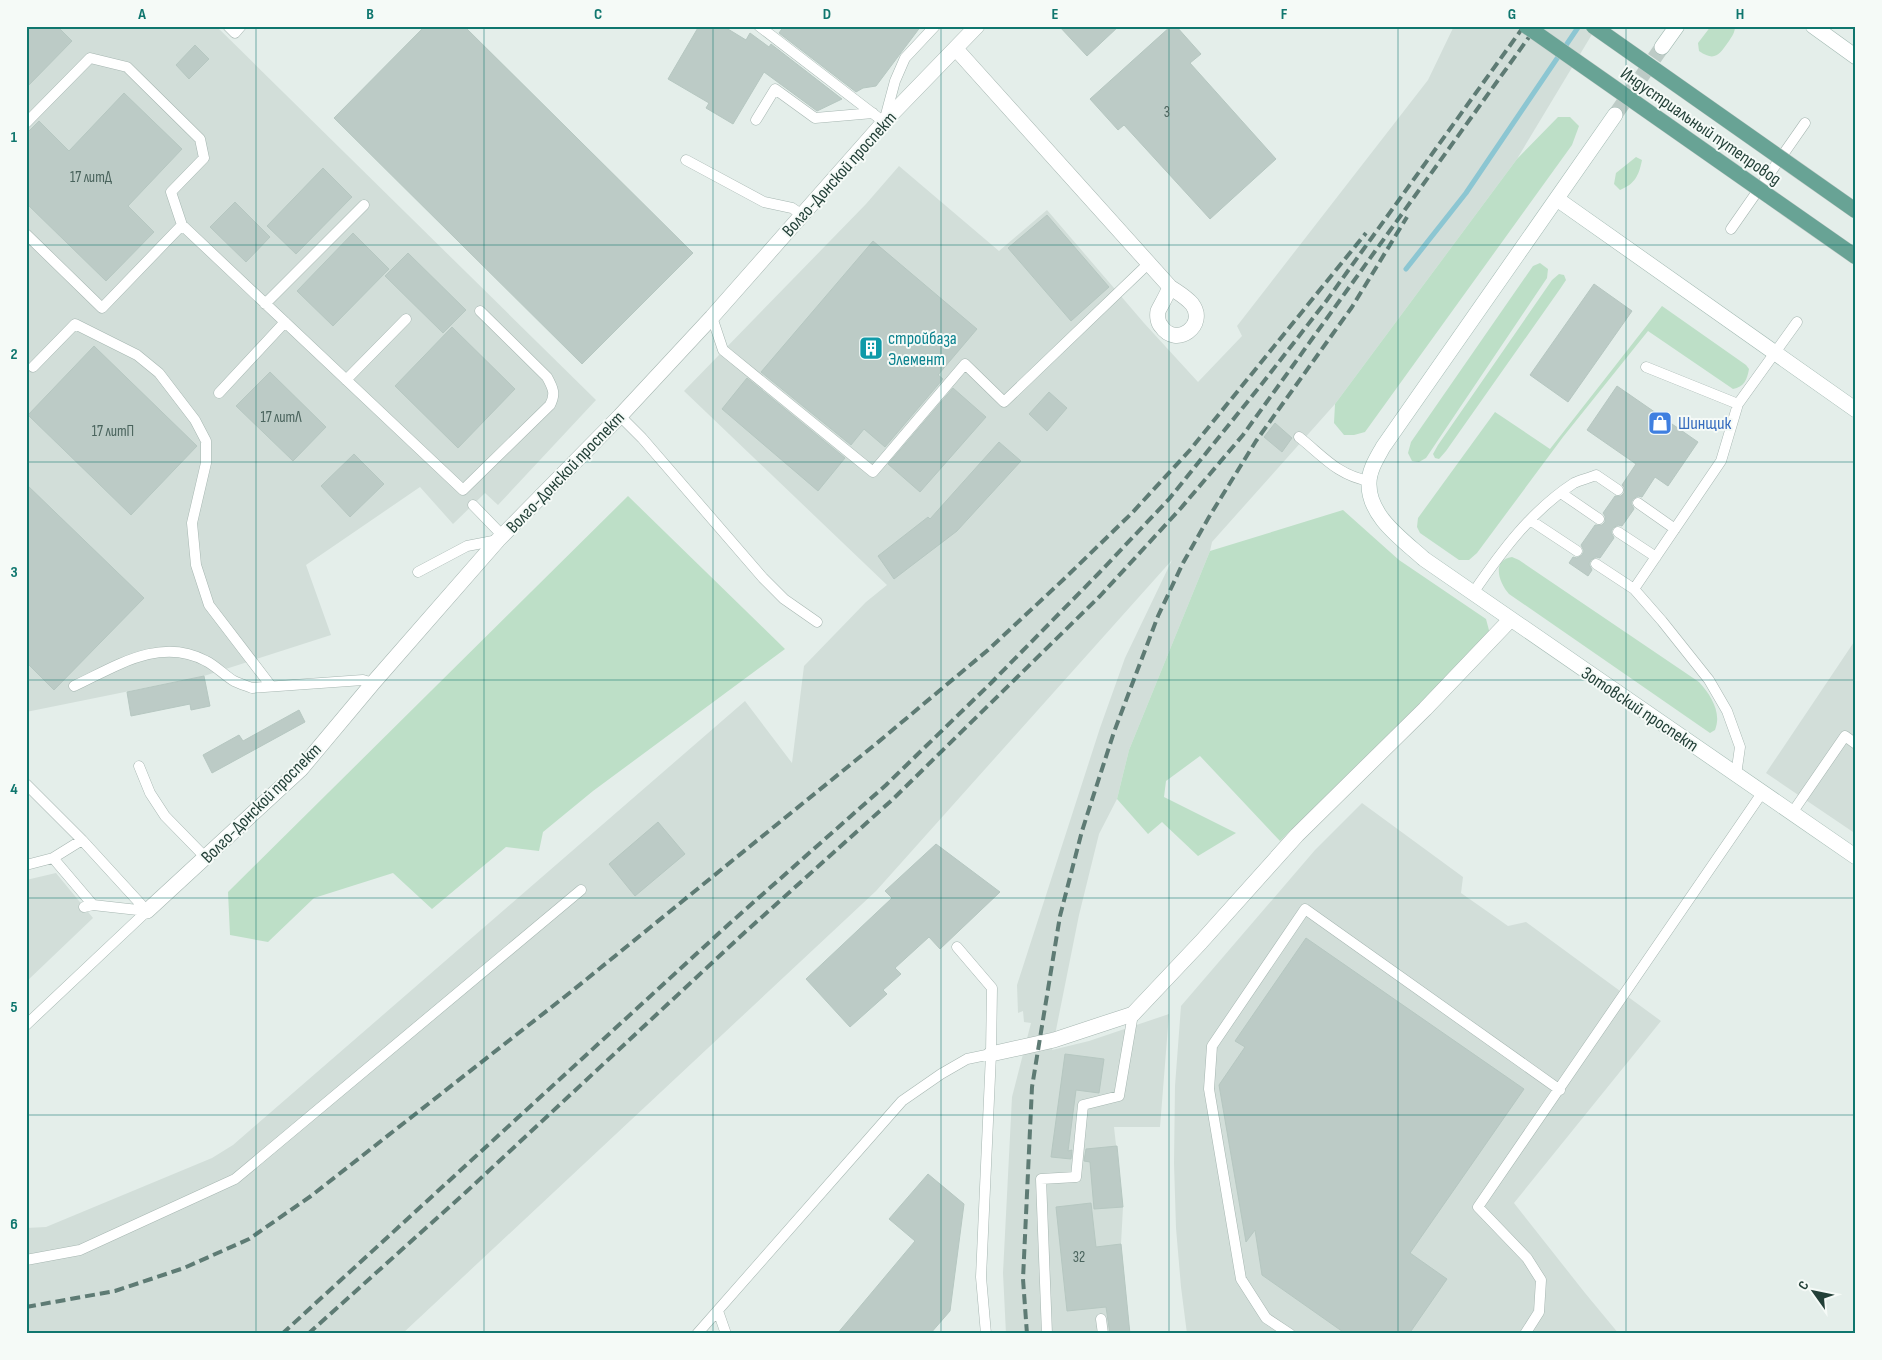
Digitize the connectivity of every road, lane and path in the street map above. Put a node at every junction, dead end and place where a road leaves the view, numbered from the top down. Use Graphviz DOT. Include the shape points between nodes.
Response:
graph roads {
  1 [pos="228,26"];
  2 [pos="241,26"];
  3 [pos="759,26"];
  4 [pos="935,26"];
  5 [pos="977,26"];
  6 [pos="1526,26"];
  7 [pos="1593,26"];
  8 [pos="1677,26"];
  9 [pos="1813,26"];
  10 [pos="1662,47"];
  11 [pos="956,49"];
  12 [pos="1856,56"];
  13 [pos="1615,115"];
  14 [pos="879,117"];
  15 [pos="756,120"];
  16 [pos="1805,123"];
  17 [pos="26,124"];
  18 [pos="686,160"];
  19 [pos="1557,199"];
  20 [pos="364,205"];
  21 [pos="1856,210"];
  22 [pos="802,214"];
  23 [pos="182,226"];
  24 [pos="1731,229"];
  25 [pos="26,234"];
  26 [pos="1856,257"];
  27 [pos="1149,264"];
  28 [pos="1170,287"];
  29 [pos="266,304"];
  30 [pos="480,311"];
  31 [pos="712,317"];
  32 [pos="406,318"];
  33 [pos="285,322"];
  34 [pos="1797,322"];
  35 [pos="1774,353"];
  36 [pos="33,367"];
  37 [pos="1646,367"];
  38 [pos="346,380"];
  39 [pos="219,393"];
  40 [pos="1738,404"];
  41 [pos="1856,410"];
  42 [pos="620,416"];
  43 [pos="1299,437"];
  44 [pos="1369,481"];
  45 [pos="1618,490"];
  46 [pos="1561,494"];
  47 [pos="1638,503"];
  48 [pos="473,505"];
  49 [pos="1599,519"];
  50 [pos="1530,520"];
  51 [pos="1675,529"];
  52 [pos="1618,532"];
  53 [pos="500,538"];
  54 [pos="1577,551"];
  55 [pos="1656,557"];
  56 [pos="1596,564"];
  57 [pos="418,572"];
  58 [pos="1634,589"];
  59 [pos="1474,593"];
  60 [pos="1510,620"];
  61 [pos="817,622"];
  62 [pos="373,683"];
  63 [pos="74,686"];
  64 [pos="271,686"];
  65 [pos="1856,744"];
  66 [pos="139,766"];
  67 [pos="1736,775"];
  68 [pos="26,784"];
  69 [pos="1762,793"];
  70 [pos="1792,814"];
  71 [pos="82,840"];
  72 [pos="1856,857"];
  73 [pos="54,858"];
  74 [pos="206,858"];
  75 [pos="26,865"];
  76 [pos="581,890"];
  77 [pos="147,911"];
  78 [pos="957,947"];
  79 [pos="1133,1014"];
  80 [pos="26,1025"];
  81 [pos="991,1054"];
  82 [pos="1560,1090"];
  83 [pos="26,1260"];
  84 [pos="718,1311"];
  85 [pos="1101,1319"];
  86 [pos="697,1334"];
  87 [pos="726,1334"];
  88 [pos="986,1334"];
  89 [pos="1047,1334"];
  90 [pos="1103,1334"];
  91 [pos="1290,1334"];
  92 [pos="1525,1334"];
  1 -- 2 [label="lane" via="235,33"];
  3 -- 14 [label="lane"];
  4 -- 14 [label="lane" via="905,58"];
  5 -- 11 [label="street, Волго-Донской проспект"];
  6 -- 26 [label="main road, Индустриальный путепровод, bridge"];
  7 -- 21 [label="main road, Индустриальный путепровод, bridge"];
  8 -- 10 [label="street"];
  9 -- 12 [label="street"];
  11 -- 14 [label="street, Волго-Донской проспект"];
  11 -- 27 [label="street"];
  13 -- 19 [label="street"];
  14 -- 15 [label="lane" via="815,118 775,89"];
  14 -- 22 [label="street, Волго-Донской проспект"];
  16 -- 24 [label="lane"];
  17 -- 23 [label="lane" via="90,58 127,67 200,139 204,158 171,192"];
  18 -- 22 [label="lane" via="764,202 792,208"];
  19 -- 35 [label="street"];
  19 -- 44 [label="street" via="1383,447 1373,464"];
  20 -- 29 [label="lane"];
  22 -- 31 [label="street, Волго-Донской проспект"];
  23 -- 25 [label="lane" via="102,308"];
  23 -- 29 [label="lane"];
  27 -- 28 [label="street"];
  27 -- 31 [label="lane" via="1004,402 965,364 872,472 723,350"];
  29 -- 33 [label="lane"];
  30 -- 38 [label="lane" via="546,377 554,397 550,405 463,490"];
  31 -- 42 [label="street, Волго-Донской проспект"];
  32 -- 38 [label="lane"];
  33 -- 38 [label="lane"];
  33 -- 39 [label="lane"];
  34 -- 35 [label="lane"];
  35 -- 40 [label="lane"];
  35 -- 41 [label="street"];
  36 -- 64 [label="lane" via="75,324 137,355 159,373 195,420 206,441 206,463 192,523 196,565 209,605"];
  37 -- 40 [label="lane"];
  40 -- 51 [label="lane" via="1721,461"];
  42 -- 53 [label="street, Волго-Донской проспект"];
  42 -- 61 [label="lane" via="763,578 784,599"];
  43 -- 44 [label="lane" via="1340,472"];
  44 -- 59 [label="street, Зотовский проспект" via="1370,498 1379,516 1424,559"];
  45 -- 46 [label="lane" via="1596,475 1576,482"];
  46 -- 49 [label="lane"];
  46 -- 50 [label="lane"];
  47 -- 51 [label="lane"];
  48 -- 53 [label="lane"];
  50 -- 54 [label="lane"];
  50 -- 59 [label="lane" via="1495,561"];
  51 -- 55 [label="lane"];
  52 -- 55 [label="lane"];
  53 -- 57 [label="lane" via="467,546"];
  53 -- 62 [label="street, Волго-Донской проспект"];
  55 -- 58 [label="lane"];
  56 -- 58 [label="lane"];
  58 -- 67 [label="lane" via="1709,680 1740,747"];
  59 -- 60 [label="street, Зотовский проспект"];
  60 -- 67 [label="street, Зотовский проспект"];
  60 -- 79 [label="street" via="1297,835"];
  62 -- 64 [label="lane" via="363,680"];
  62 -- 74 [label="street, Волго-Донской проспект" via="301,769"];
  63 -- 64 [label="lane" via="142,655 167,650 205,660 235,682 252,688"];
  65 -- 70 [label="lane" via="1845,736"];
  66 -- 74 [label="lane" via="150,793 165,816"];
  67 -- 69 [label="street, Зотовский проспект"];
  68 -- 71 [label="lane"];
  69 -- 70 [label="street, Зотовский проспект"];
  69 -- 82 [label="lane"];
  70 -- 72 [label="street, Зотовский проспект"];
  71 -- 73 [label="lane"];
  71 -- 77 [label="lane"];
  73 -- 75 [label="lane"];
  73 -- 77 [label="lane" via="88,906"];
  74 -- 77 [label="street, Волго-Донской проспект"];
  76 -- 83 [label="lane" via="235,1179 80,1250"];
  77 -- 80 [label="lane"];
  78 -- 81 [label="lane" via="992,988"];
  79 -- 81 [label="street" via="1054,1040"];
  79 -- 89 [label="lane" via="1119,1096 1083,1105 1076,1177 1041,1179"];
  81 -- 84 [label="lane" via="967,1060 902,1101"];
  81 -- 88 [label="lane" via="981,1277"];
  82 -- 91 [label="lane" via="1305,909 1212,1046 1209,1089 1241,1279 1266,1318"];
  82 -- 92 [label="lane" via="1478,1207 1527,1258 1541,1280 1539,1312"];
  84 -- 86 [label="lane"];
  84 -- 87 [label="lane"];
  85 -- 90 [label="lane"];
}
